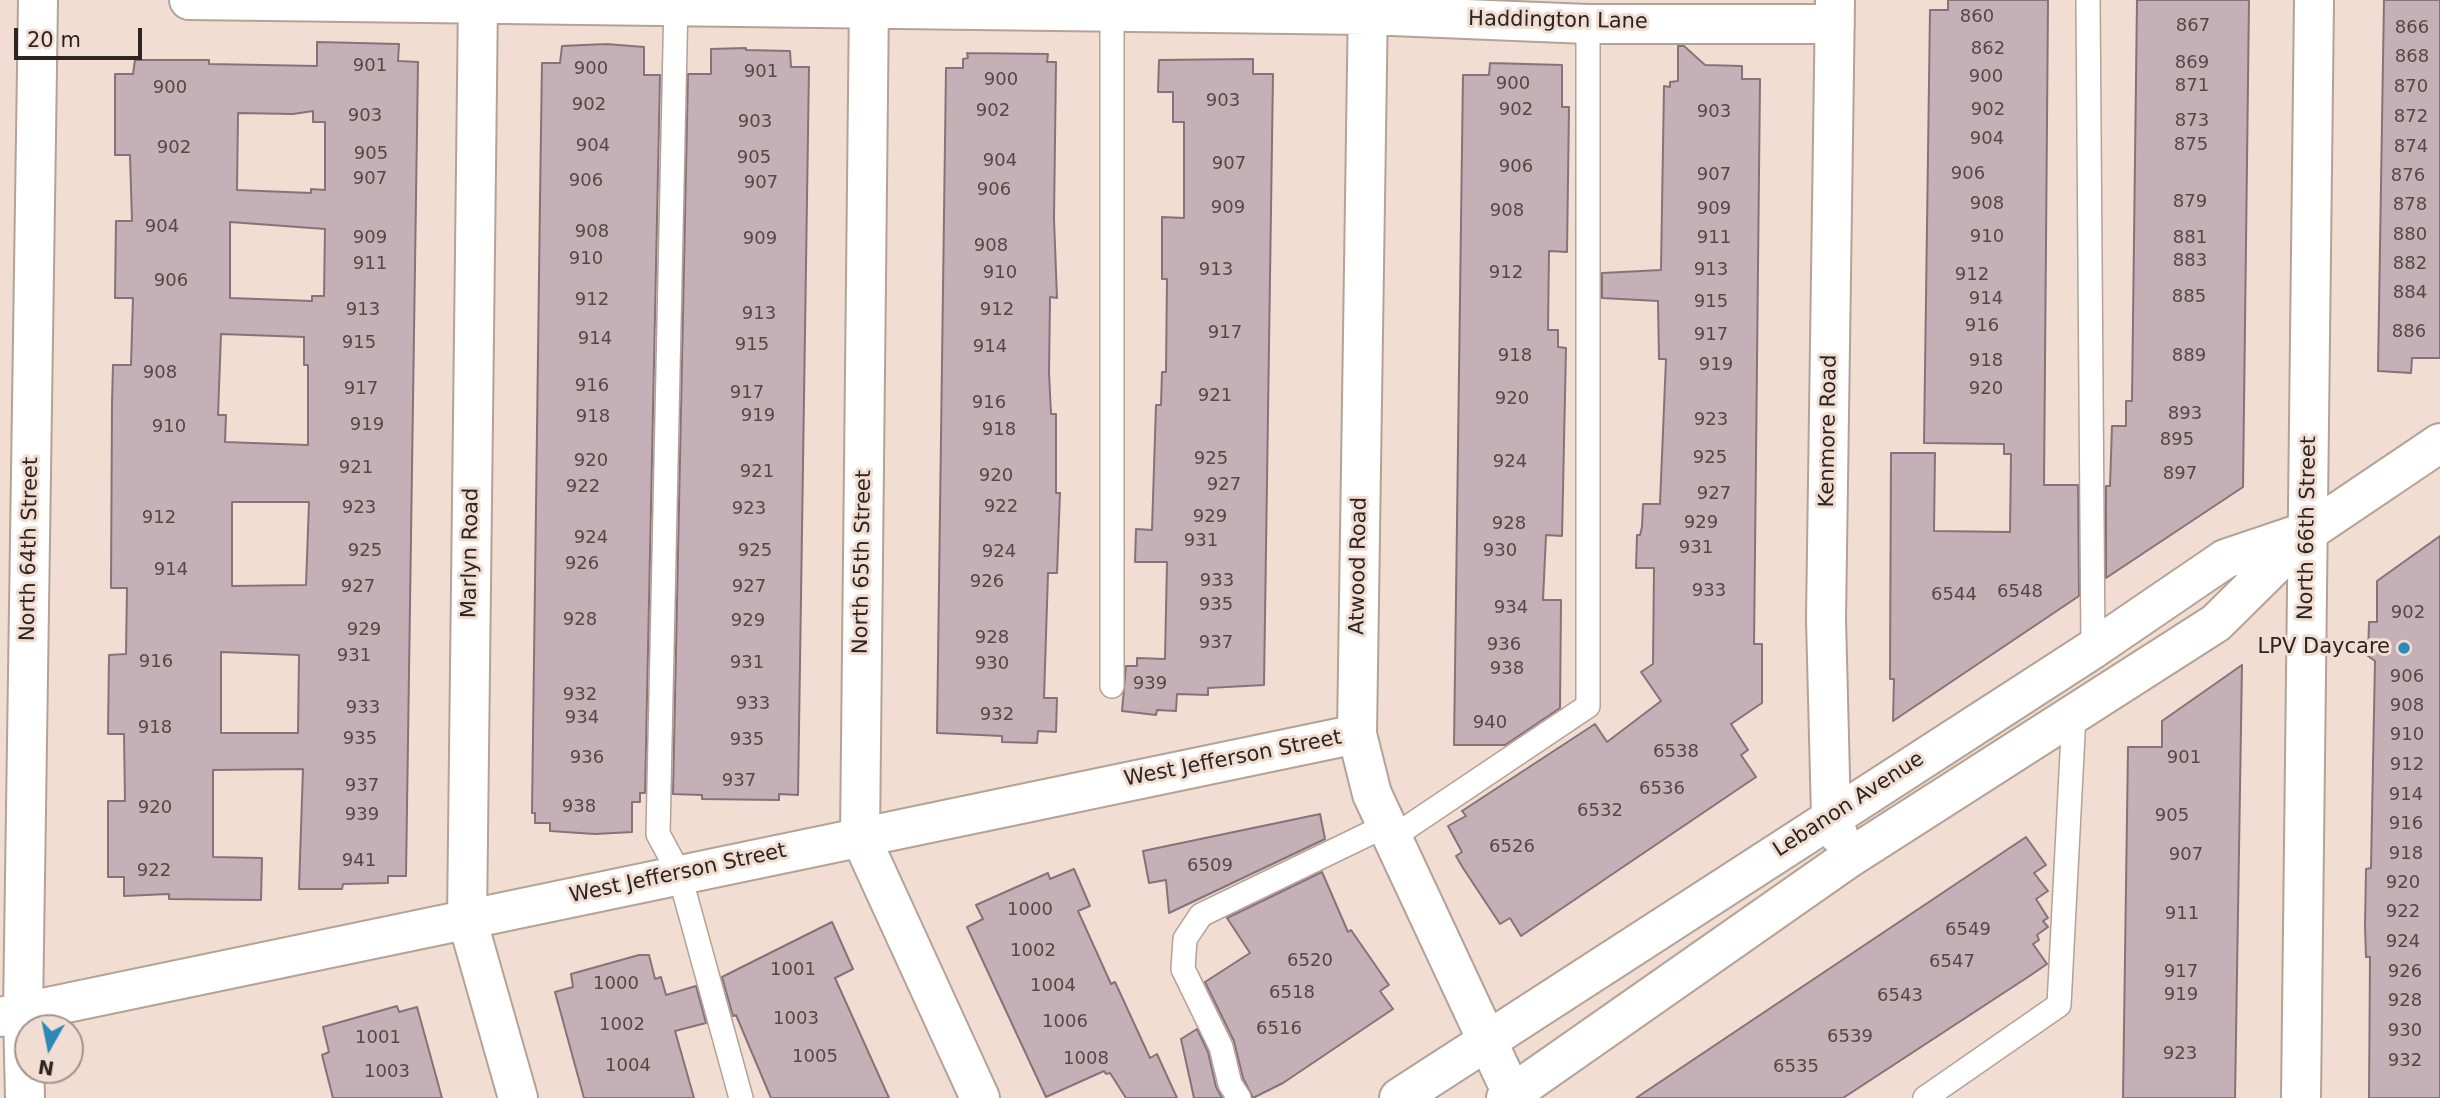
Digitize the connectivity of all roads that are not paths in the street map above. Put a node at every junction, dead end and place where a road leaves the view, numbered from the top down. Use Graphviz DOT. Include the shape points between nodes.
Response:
graph roads {
  1 [pos="38,0"];
  2 [pos="189,0"];
  3 [pos="2088,0"];
  4 [pos="2314,0"];
  5 [pos="287,1"];
  6 [pos="478,2"];
  7 [pos="676,3"];
  8 [pos="869,5"];
  9 [pos="1112,6"];
  10 [pos="1368,8"];
  11 [pos="1835,12"];
  12 [pos="1588,24"];
  13 [pos="2440,443"];
  14 [pos="2308,532"];
  15 [pos="2093,649"];
  16 [pos="1112,686"];
  17 [pos="2074,715"];
  18 [pos="1357,734"];
  19 [pos="1831,816"];
  20 [pos="1390,831"];
  21 [pos="860,836"];
  22 [pos="1849,858"];
  23 [pos="679,873"];
  24 [pos="467,919"];
  25 [pos="11,1014"];
  26 [pos="1486,1042"];
  27 [pos="1511,1096"];
  28 [pos="25,1098"];
  29 [pos="518,1098"];
  30 [pos="741,1098"];
  31 [pos="980,1098"];
  32 [pos="1239,1098"];
  33 [pos="1399,1098"];
  34 [pos="1925,1098"];
  35 [pos="2301,1098"];
  1 -- 25 [label="street, North 64th Street"];
  2 -- 5 [label="street, Haddington Lane"];
  3 -- 15 [label="lane"];
  4 -- 14 [label="street, North 66th Street"];
  5 -- 6 [label="street, Haddington Lane"];
  6 -- 7 [label="street, Haddington Lane"];
  6 -- 24 [label="street, Marlyn Road"];
  7 -- 8 [label="street, Haddington Lane"];
  7 -- 23 [label="lane" via="658,834"];
  8 -- 9 [label="street, Haddington Lane"];
  8 -- 21 [label="street, North 65th Street"];
  9 -- 10 [label="street, Haddington Lane"];
  9 -- 16 [label="lane"];
  10 -- 12 [label="street, Haddington Lane"];
  10 -- 18 [label="street, Atwood Road"];
  11 -- 12 [label="street, Haddington Lane"];
  11 -- 19 [label="street, Kenmore Road" via="1826,619"];
  12 -- 20 [label="lane" via="1588,706"];
  13 -- 14 [label="street, Lebanon Avenue"];
  14 -- 15 [label="street, Lebanon Avenue" via="2225,559"];
  14 -- 17 [label="street, Lebanon Avenue" via="2216,624"];
  14 -- 35 [label="street, North 66th Street"];
  15 -- 19 [label="street, Lebanon Avenue"];
  17 -- 22 [label="street, Lebanon Avenue"];
  17 -- 34 [label="lane" via="2059,1005"];
  18 -- 20 [label="street, Atwood Road" via="1372,794"];
  18 -- 21 [label="street, West Jefferson Street"];
  19 -- 22 [label="street, Kenmore Road"];
  19 -- 26 [label="street, Lebanon Avenue"];
  20 -- 26 [label="street, Atwood Road"];
  20 -- 32 [label="lane" via="1201,915 1185,939 1183,970 1221,1047 1230,1084"];
  21 -- 23 [label="street, West Jefferson Street"];
  21 -- 31 [label="street, North 65th Street"];
  22 -- 27 [label="street, Lebanon Avenue"];
  23 -- 24 [label="street, West Jefferson Street"];
  23 -- 30 [label="lane"];
  24 -- 25 [label="street, West Jefferson Street"];
  24 -- 29 [label="street, Marlyn Road"];
  25 -- 28 [label="street, North 64th Street"];
  26 -- 27 [label="street, Atwood Road"];
  26 -- 33 [label="street, Lebanon Avenue"];
}
